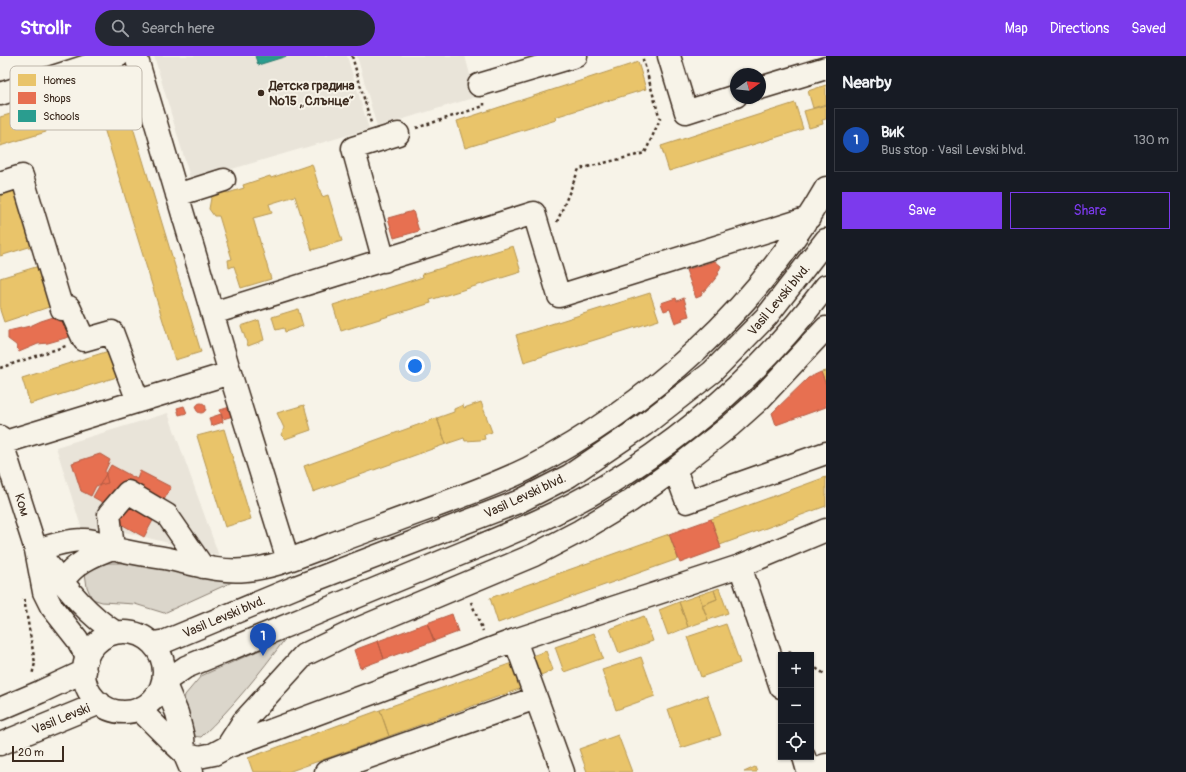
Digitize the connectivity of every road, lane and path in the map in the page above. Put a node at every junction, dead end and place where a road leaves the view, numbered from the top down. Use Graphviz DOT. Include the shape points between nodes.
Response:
graph roads {
  1 [pos="118,56"];
  2 [pos="136,56"];
  3 [pos="352,56"];
  4 [pos="576,56"];
  5 [pos="642,56"];
  6 [pos="669,56"];
  7 [pos="79,62"];
  8 [pos="69,66"];
  9 [pos="139,66"];
  10 [pos="826,68"];
  11 [pos="142,76"];
  12 [pos="479,85"];
  13 [pos="766,86"];
  14 [pos="10,90"];
  15 [pos="0,94"];
  16 [pos="730,98"];
  17 [pos="398,134"];
  18 [pos="376,141"];
  19 [pos="224,180"];
  20 [pos="0,182"];
  21 [pos="826,188"];
  22 [pos="177,195"];
  23 [pos="809,218"];
  24 [pos="826,240"];
  25 [pos="545,250"];
  26 [pos="384,261"];
  27 [pos="826,286"];
  28 [pos="213,313"];
  29 [pos="826,328"];
  30 [pos="84,340"];
  31 [pos="0,368"];
  32 [pos="230,373"];
  33 [pos="138,401"];
  34 [pos="1,440"];
  35 [pos="826,453"];
  36 [pos="675,469"];
  37 [pos="826,530"];
  38 [pos="113,548"];
  39 [pos="36,550"];
  40 [pos="288,560"];
  41 [pos="740,566"];
  42 [pos="203,567"];
  43 [pos="62,582"];
  44 [pos="463,584"];
  45 [pos="24,594"];
  46 [pos="115,632"];
  47 [pos="515,640"];
  48 [pos="153,643"];
  49 [pos="491,649"];
  50 [pos="86,664"];
  51 [pos="814,667"];
  52 [pos="826,675"];
  53 [pos="778,678"];
  54 [pos="164,682"];
  55 [pos="25,698"];
  56 [pos="536,698"];
  57 [pos="100,704"];
  58 [pos="0,709"];
  59 [pos="140,709"];
  60 [pos="0,744"];
  61 [pos="227,747"];
  62 [pos="188,762"];
  63 [pos="326,772"];
  64 [pos="563,772"];
  1 -- 7 [label="street"];
  2 -- 9 [label="street"];
  3 -- 18 [label="path"];
  4 -- 12 [label="street"];
  5 -- 25 [label="path" via="660,119 645,153 579,170"];
  6 -- 16 [label="street" via="686,112"];
  7 -- 8 [label="street"];
  10 -- 13 [label="street"];
  11 -- 22 [label="street"];
  12 -- 17 [label="path" via="484,106"];
  14 -- 15 [label="street"];
  17 -- 18 [label="street"];
  18 -- 26 [label="street" via="353,148"];
  19 -- 22 [label="street"];
  20 -- 30 [label="street" via="22,176 62,309 69,307"];
  21 -- 23 [label="street"];
  22 -- 28 [label="street"];
  23 -- 25 [label="street" via="559,296"];
  23 -- 40 [label="street" via="773,270 721,326 695,352 628,407 546,458 507,478"];
  24 -- 48 [label="street, Vasil Levski blvd." via="767,316 721,364 644,426 569,476 518,502 296,587 166,641"];
  25 -- 26 [label="street" via="534,213"];
  26 -- 28 [label="street"];
  27 -- 54 [label="street, Vasil Levski blvd." via="797,323 740,384 677,437 604,487 532,524 186,667"];
  28 -- 32 [label="street"];
  29 -- 36 [label="street" via="759,400"];
  30 -- 31 [label="path"];
  30 -- 33 [label="street" via="112,332"];
  32 -- 33 [label="street"];
  32 -- 40 [label="street"];
  33 -- 34 [label="street"];
  34 -- 39 [label="street, Ком"];
  35 -- 36 [label="street" via="687,502"];
  36 -- 44 [label="street" via="630,501 580,531 534,555"];
  37 -- 41 [label="street"];
  38 -- 39 [label="street" via="97,541 82,540"];
  38 -- 42 [label="street"];
  38 -- 42 [label="street" via="109,514 128,492 168,515"];
  38 -- 43 [label="street" via="78,563"];
  39 -- 43 [label="street"];
  39 -- 50 [label="street" via="44,592 51,606 77,639"];
  40 -- 42 [label="street" via="249,570"];
  41 -- 47 [label="street"];
  41 -- 53 [label="street"];
  43 -- 46 [label="street" via="86,610"];
  44 -- 49 [label="path"];
  44 -- 61 [label="street" via="304,655 243,722"];
  45 -- 55 [label="path" via="36,663"];
  46 -- 48 [label="street" via="130,632"];
  46 -- 50 [label="street" via="99,641"];
  47 -- 49 [label="street"];
  47 -- 56 [label="street"];
  48 -- 54 [label="street" via="162,658"];
  49 -- 61 [label="street"];
  50 -- 55 [label="street"];
  50 -- 57 [label="street" via="86,683"];
  51 -- 52 [label="path"];
  54 -- 59 [label="street" via="149,703"];
  54 -- 62 [label="street" via="177,713"];
  55 -- 58 [label="street"];
  56 -- 63 [label="street"];
  56 -- 64 [label="street"];
  57 -- 59 [label="street" via="126,712"];
  57 -- 60 [label="street, Vasil Levski"];
  59 -- 62 [label="street"];
  61 -- 62 [label="street"];
}
